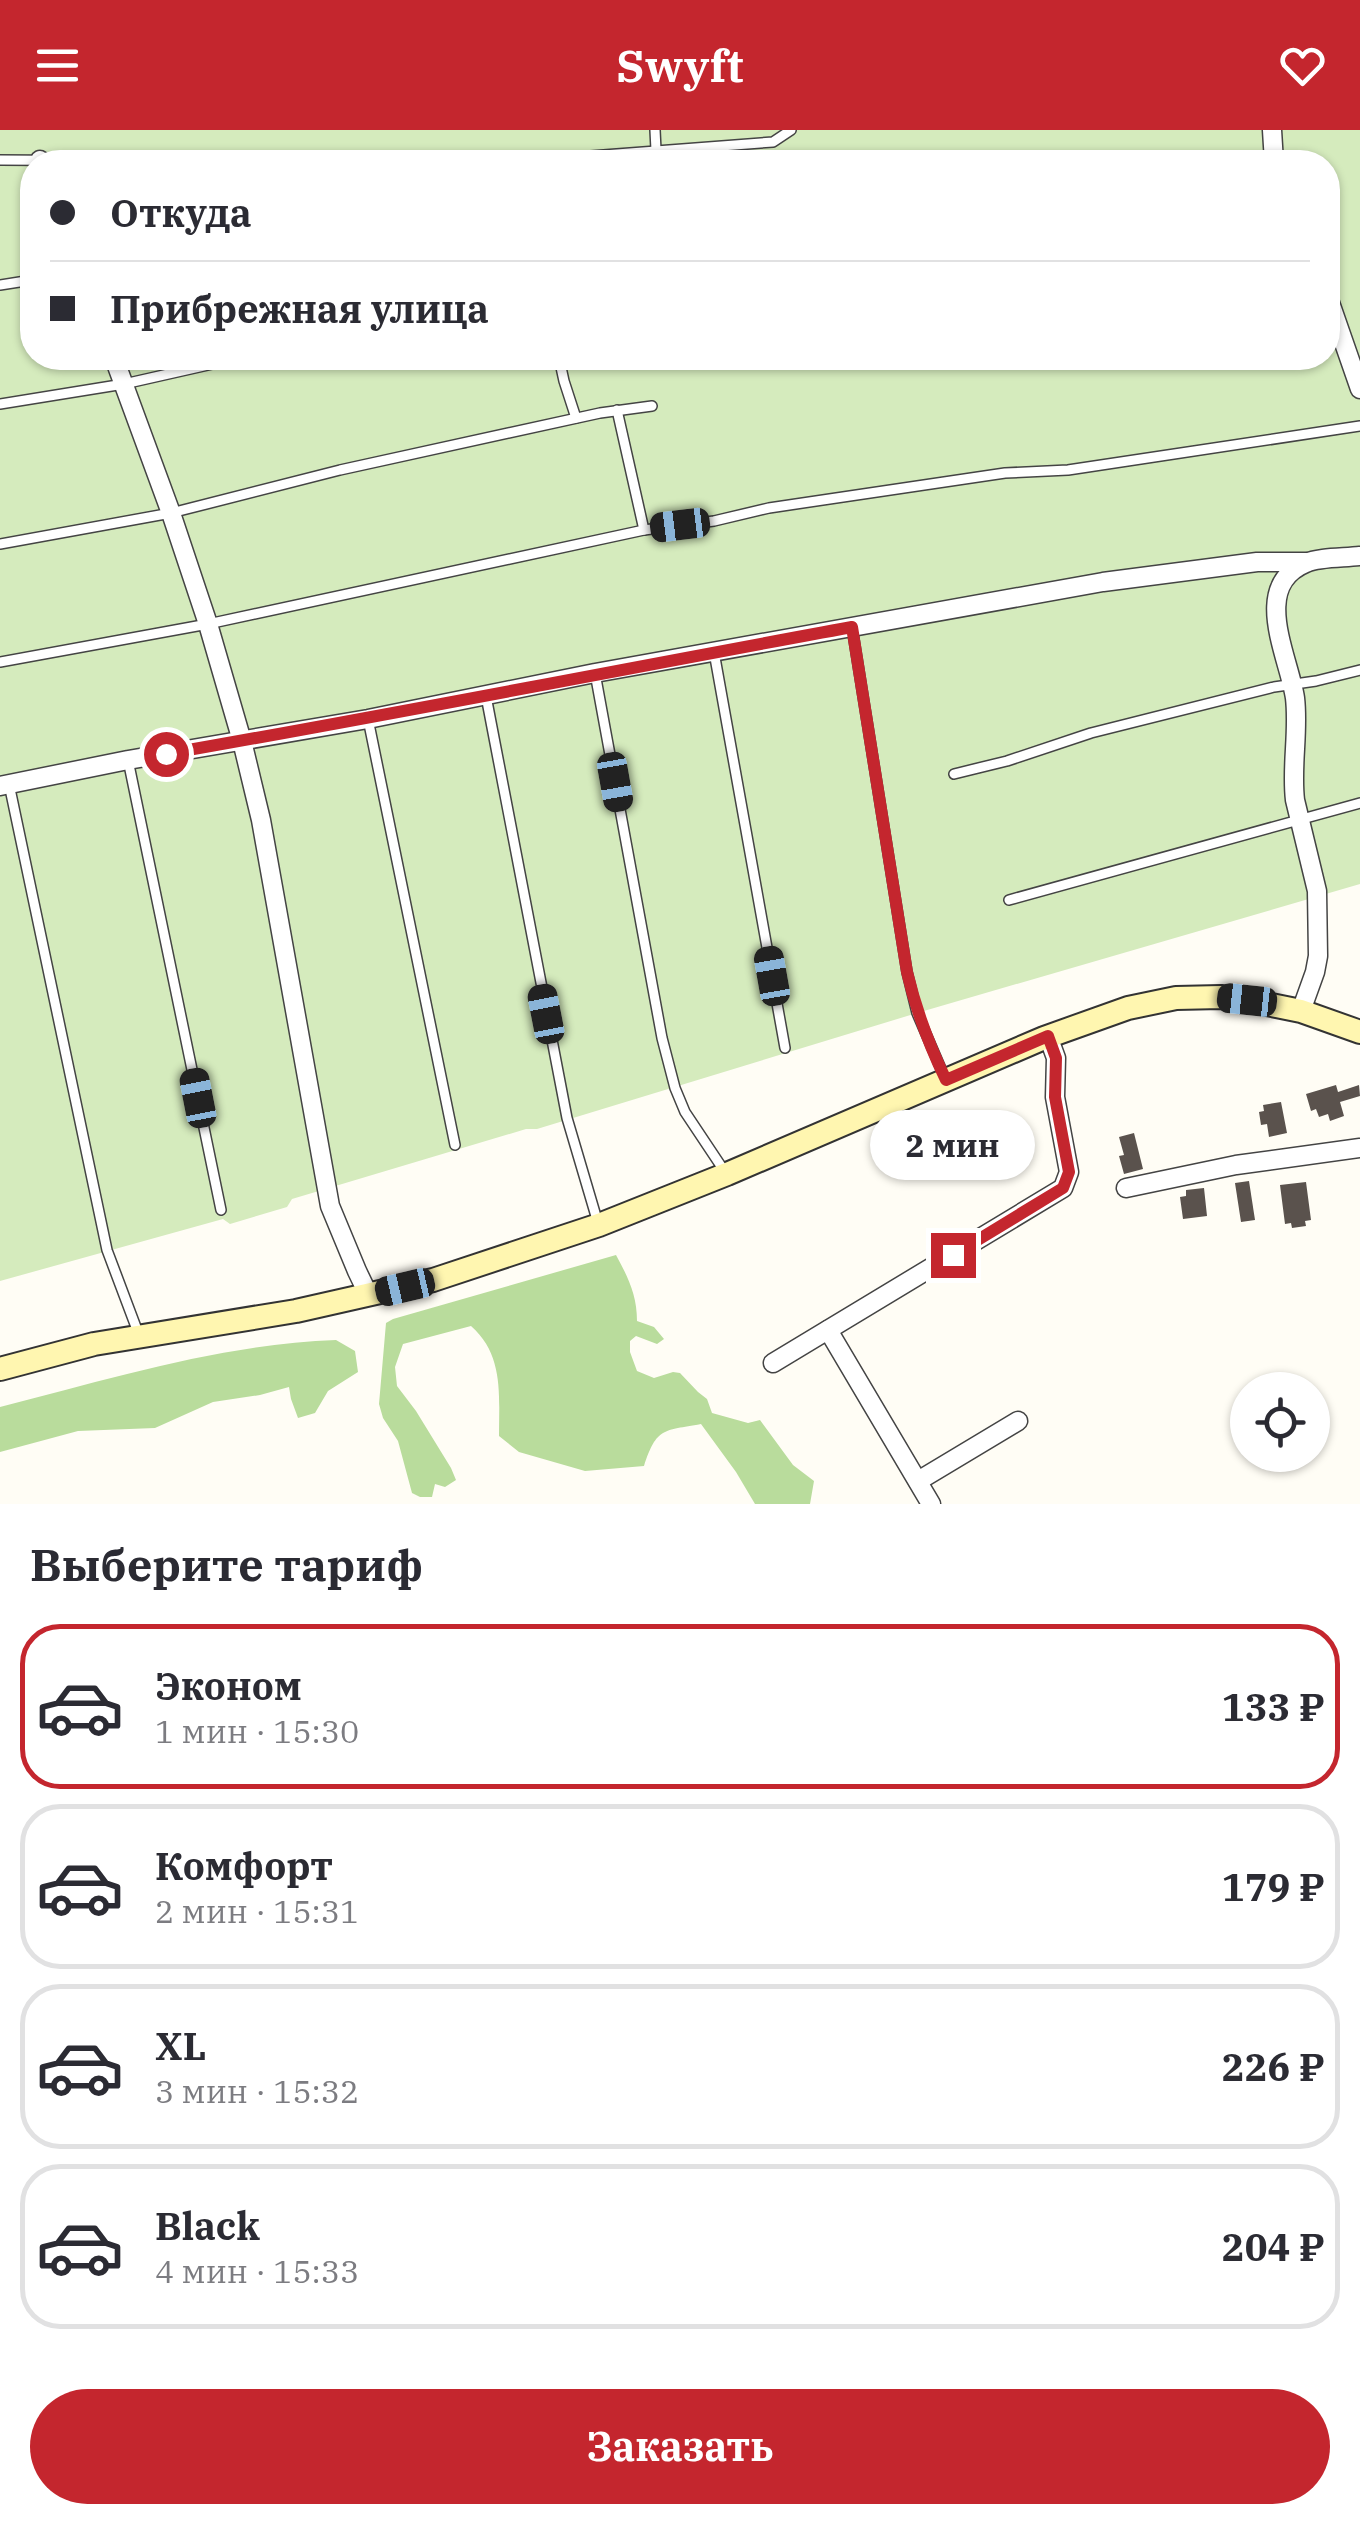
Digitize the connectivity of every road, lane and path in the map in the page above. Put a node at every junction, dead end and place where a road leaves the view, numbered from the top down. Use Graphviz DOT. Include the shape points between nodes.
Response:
graph roads {
  1 [pos="655,130"];
  2 [pos="791,130"];
  3 [pos="656,150"];
  4 [pos="1340,332"];
  5 [pos="119,370"];
  6 [pos="186,370"];
  7 [pos="562,370"];
  8 [pos="124,384"];
  9 [pos="1360,389"];
  10 [pos="0,404"];
  11 [pos="652,406"];
  12 [pos="616,410"];
  13 [pos="576,418"];
  14 [pos="1360,426"];
  15 [pos="171,513"];
  16 [pos="644,530"];
  17 [pos="0,544"];
  18 [pos="1360,556"];
  19 [pos="1306,562"];
  20 [pos="208,624"];
  21 [pos="852,627"];
  22 [pos="714,652"];
  23 [pos="0,662"];
  24 [pos="1360,670"];
  25 [pos="595,673"];
  26 [pos="1293,685"];
  27 [pos="485,694"];
  28 [pos="368,719"];
  29 [pos="242,741"];
  30 [pos="128,760"];
  31 [pos="954,774"];
  32 [pos="5,785"];
  33 [pos="1360,803"];
  34 [pos="1300,820"];
  35 [pos="1010,900"];
  36 [pos="1302,1012"];
  37 [pos="1360,1032"];
  38 [pos="1048,1036"];
  39 [pos="786,1048"];
  40 [pos="946,1080"];
  41 [pos="455,1145"];
  42 [pos="1360,1148"];
  43 [pos="727,1174"];
  44 [pos="1126,1188"];
  45 [pos="221,1210"];
  46 [pos="599,1226"];
  47 [pos="369,1296"];
  48 [pos="828,1330"];
  49 [pos="139,1334"];
  50 [pos="773,1363"];
  51 [pos="0,1369"];
  52 [pos="1018,1421"];
  53 [pos="918,1481"];
  54 [pos="932,1504"];
  1 -- 3 [label="lane"];
  2 -- 3 [label="lane" via="773,142"];
  4 -- 9 [label="street"];
  5 -- 8 [label="street"];
  6 -- 8 [label="lane"];
  7 -- 13 [label="lane"];
  8 -- 10 [label="lane"];
  8 -- 15 [label="street"];
  11 -- 12 [label="lane"];
  12 -- 13 [label="lane"];
  12 -- 16 [label="lane"];
  13 -- 15 [label="lane"];
  14 -- 16 [label="lane"];
  15 -- 17 [label="lane"];
  15 -- 20 [label="street"];
  16 -- 20 [label="lane"];
  18 -- 19 [label="street"];
  19 -- 21 [label="street" via="1103,582"];
  19 -- 26 [label="street" via="1279,588 1275,605"];
  20 -- 23 [label="lane"];
  20 -- 29 [label="street"];
  21 -- 22 [label="street"];
  21 -- 40 [label="lane" via="907,972"];
  22 -- 25 [label="street"];
  22 -- 39 [label="lane"];
  24 -- 26 [label="lane"];
  25 -- 27 [label="street"];
  25 -- 43 [label="lane" via="666,1054 685,1112"];
  26 -- 31 [label="lane"];
  26 -- 34 [label="street" via="1293,785"];
  27 -- 28 [label="street"];
  27 -- 46 [label="lane" via="567,1118"];
  28 -- 29 [label="street"];
  28 -- 41 [label="lane"];
  29 -- 30 [label="street"];
  29 -- 47 [label="street" via="330,1206"];
  30 -- 32 [label="street"];
  30 -- 45 [label="lane"];
  32 -- 49 [label="lane" via="108,1250"];
  33 -- 34 [label="lane"];
  34 -- 35 [label="lane"];
  34 -- 36 [label="street" via="1317,891 1318,956"];
  36 -- 37 [label="main road"];
  36 -- 38 [label="main road" via="1196,996 1128,1008"];
  38 -- 40 [label="main road"];
  38 -- 48 [label="street" via="1069,1172 1063,1188"];
  40 -- 43 [label="main road"];
  42 -- 44 [label="street"];
  43 -- 46 [label="main road"];
  46 -- 47 [label="main road"];
  47 -- 49 [label="main road"];
  48 -- 50 [label="street"];
  48 -- 53 [label="street"];
  49 -- 51 [label="main road"];
  52 -- 53 [label="street"];
  53 -- 54 [label="street"];
}
